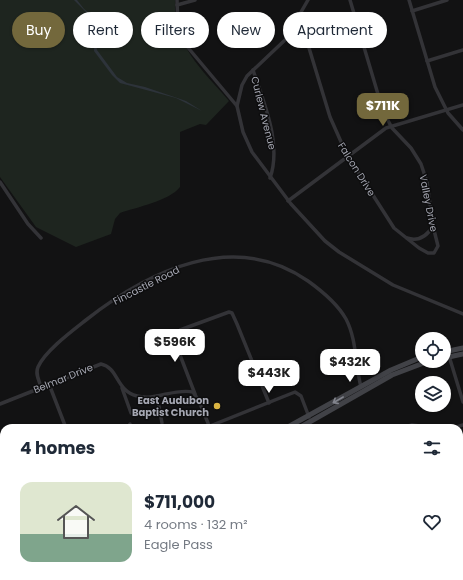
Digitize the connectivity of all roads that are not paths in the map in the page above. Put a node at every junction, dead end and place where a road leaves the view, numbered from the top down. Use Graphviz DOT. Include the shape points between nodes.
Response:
graph roads {
  1 [pos="195,0"];
  2 [pos="308,0"];
  3 [pos="350,0"];
  4 [pos="409,0"];
  5 [pos="447,0"];
  6 [pos="177,2"];
  7 [pos="412,11"];
  8 [pos="301,12"];
  9 [pos="283,43"];
  10 [pos="309,48"];
  11 [pos="463,50"];
  12 [pos="427,61"];
  13 [pos="253,70"];
  14 [pos="463,105"];
  15 [pos="237,106"];
  16 [pos="446,110"];
  17 [pos="391,126"];
  18 [pos="463,130"];
  19 [pos="348,156"];
  20 [pos="270,178"];
  21 [pos="0,182"];
  22 [pos="288,201"];
  23 [pos="433,226"];
  24 [pos="404,237"];
  25 [pos="41,238"];
  26 [pos="434,253"];
  27 [pos="463,314"];
  28 [pos="463,348"];
  29 [pos="451,352"];
  30 [pos="451,354"];
  31 [pos="463,354"];
  32 [pos="415,360"];
  33 [pos="415,366"];
  34 [pos="451,368"];
  35 [pos="49,384"];
  36 [pos="41,387"];
  37 [pos="122,388"];
  38 [pos="362,389"];
  39 [pos="196,395"];
  40 [pos="157,396"];
  41 [pos="463,402"];
  42 [pos="268,403"];
  43 [pos="0,404"];
  44 [pos="131,414"];
  45 [pos="308,417"];
  46 [pos="162,423"];
  47 [pos="64,424"];
  48 [pos="209,424"];
  49 [pos="217,424"];
  50 [pos="294,424"];
  51 [pos="305,424"];
  1 -- 6 [label="street"];
  2 -- 8 [label="street"];
  3 -- 17 [label="street, Valley Drive" via="379,99"];
  4 -- 7 [label="street"];
  5 -- 7 [label="street"];
  6 -- 15 [label="street" via="178,24 188,49"];
  7 -- 12 [label="street"];
  9 -- 13 [label="street"];
  10 -- 19 [label="street, Falcon Drive" via="330,117"];
  11 -- 12 [label="street"];
  12 -- 16 [label="street"];
  13 -- 15 [label="street" via="242,85"];
  13 -- 20 [label="street, Curlew Avenue" via="274,142 275,156"];
  14 -- 16 [label="street"];
  15 -- 20 [label="street" via="247,144"];
  16 -- 17 [label="street"];
  16 -- 18 [label="street"];
  17 -- 19 [label="street"];
  17 -- 23 [label="street, Valley Drive" via="411,148 421,164"];
  19 -- 22 [label="street"];
  19 -- 24 [label="street, Falcon Drive" via="386,217"];
  20 -- 22 [label="street"];
  21 -- 25 [label="street" via="28,224"];
  22 -- 27 [label="street" via="325,241 346,257 400,288"];
  23 -- 24 [label="street" via="419,239"];
  23 -- 26 [label="street, Valley Drive" via="438,246"];
  24 -- 26 [label="street, Falcon Drive" via="426,252"];
  28 -- 29 [label="main road"];
  30 -- 31 [label="main road"];
  32 -- 38 [label="main road" via="401,365"];
  33 -- 38 [label="main road"];
  34 -- 41 [label="street"];
  35 -- 36 [label="street, Belmar Drive"];
  35 -- 37 [label="street, Belmar Drive" via="101,364 110,369"];
  35 -- 47 [label="street"];
  36 -- 38 [label="street, Fincastle Road" via="37,373 40,363 64,338 99,310 130,290 172,270 203,259 234,256 260,260 284,268 304,278 331,300 345,318 352,334"];
  36 -- 43 [label="street, Belmar Drive"];
  37 -- 40 [label="street" via="138,396"];
  37 -- 44 [label="street"];
  38 -- 45 [label="main road, one-way"];
  38 -- 51 [label="main road"];
  39 -- 40 [label="street" via="188,392"];
  39 -- 42 [label="street" via="174,336 219,314 230,312"];
  39 -- 48 [label="street"];
  40 -- 46 [label="street"];
  42 -- 45 [label="street" via="296,392 301,396"];
  42 -- 49 [label="street"];
  45 -- 50 [label="main road"];
}
